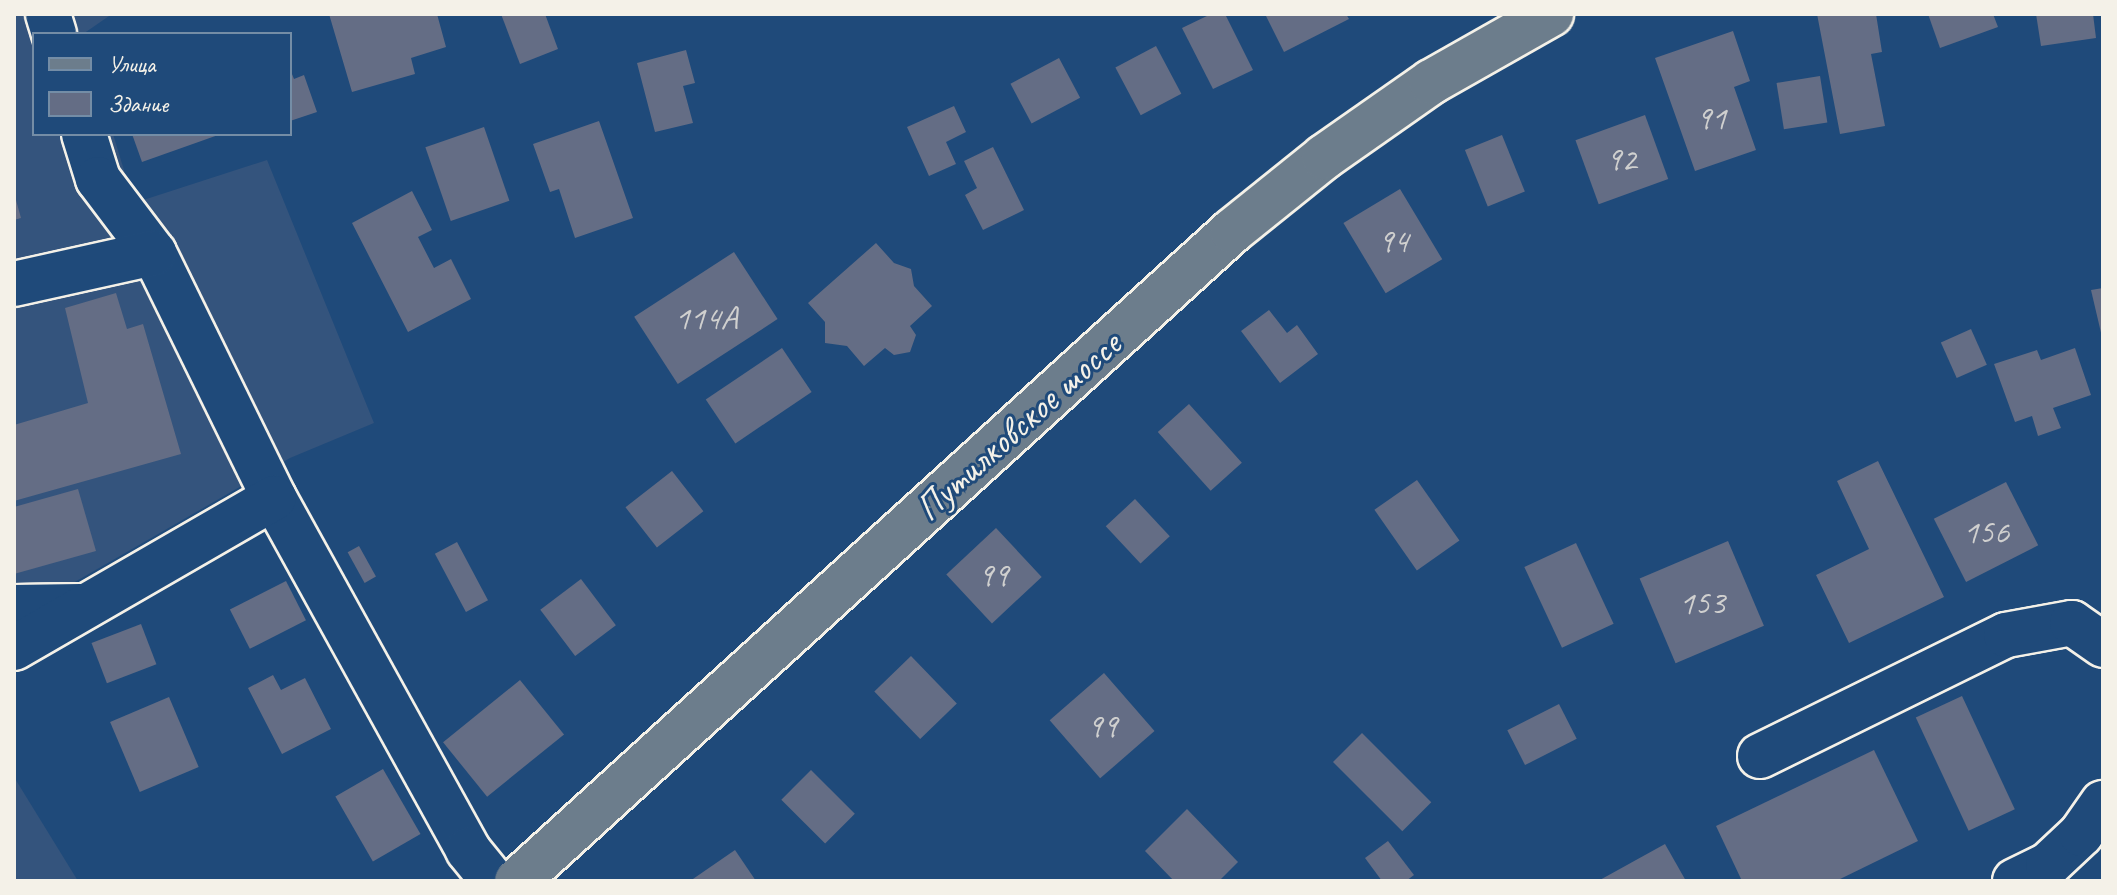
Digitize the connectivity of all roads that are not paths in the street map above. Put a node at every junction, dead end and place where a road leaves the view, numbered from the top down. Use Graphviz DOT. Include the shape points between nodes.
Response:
graph roads {
  1 [pos="1551,14"];
  2 [pos="85,136"];
  3 [pos="154,253"];
  4 [pos="14,284"];
  5 [pos="274,498"];
  6 [pos="88,606"];
  7 [pos="14,607"];
  8 [pos="2103,645"];
  9 [pos="14,648"];
  10 [pos="1760,756"];
  11 [pos="2103,803"];
  12 [pos="2033,876"];
  13 [pos="493,881"];
  14 [pos="517,881"];
  1 -- 14 [label="main road, Путилковское шоссе" via="1431,82 1324,157 1232,231"];
  2 -- 3 [label="lane" via="98,179"];
  3 -- 4 [label="lane"];
  3 -- 5 [label="lane"];
  5 -- 6 [label="lane"];
  5 -- 13 [label="lane" via="464,842"];
  6 -- 7 [label="lane"];
  6 -- 9 [label="lane"];
  8 -- 10 [label="lane" via="2072,623 2006,635"];
  11 -- 12 [label="lane" via="2081,834"];
}
